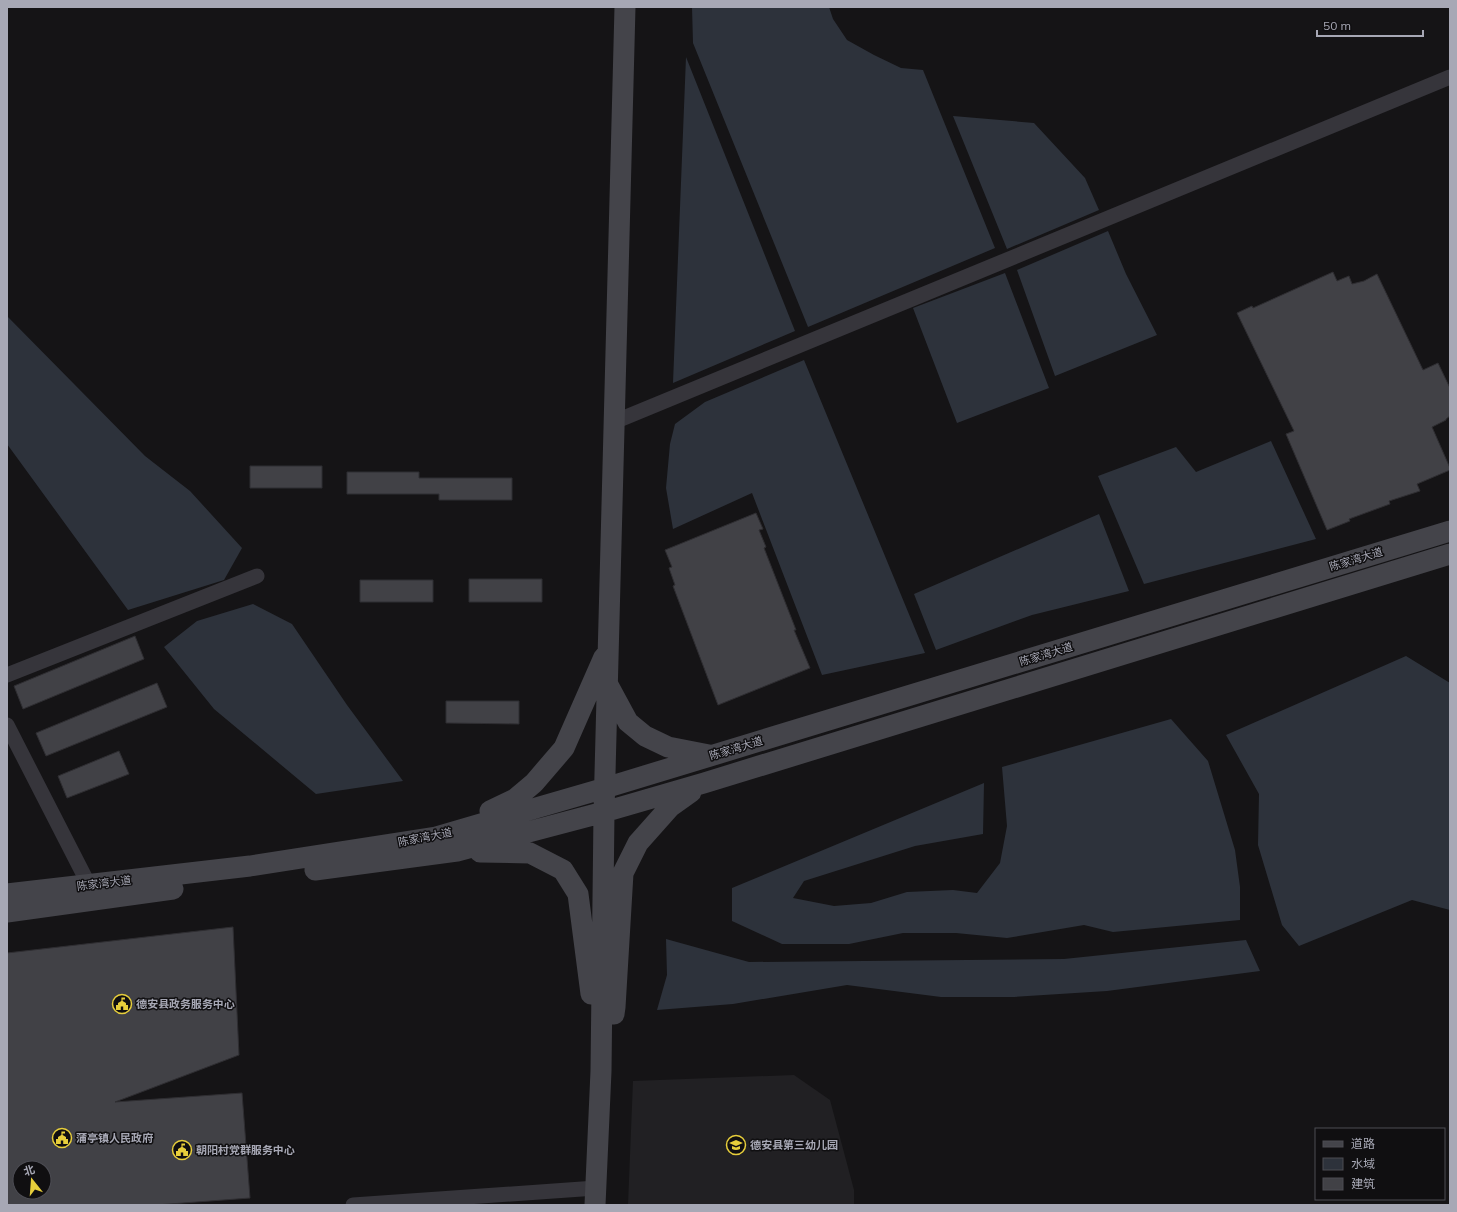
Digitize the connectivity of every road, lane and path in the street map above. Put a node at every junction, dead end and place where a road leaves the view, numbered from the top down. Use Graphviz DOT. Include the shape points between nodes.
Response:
graph roads {
  1 [pos="625,7"];
  2 [pos="1450,77"];
  3 [pos="614,422"];
  4 [pos="1450,531"];
  5 [pos="1450,554"];
  6 [pos="257,576"];
  7 [pos="609,647"];
  8 [pos="7,675"];
  9 [pos="608,684"];
  10 [pos="7,725"];
  11 [pos="711,756"];
  12 [pos="704,783"];
  13 [pos="605,788"];
  14 [pos="604,812"];
  15 [pos="436,837"];
  16 [pos="457,851"];
  17 [pos="89,885"];
  18 [pos="7,894"];
  19 [pos="7,912"];
  20 [pos="601,1071"];
  21 [pos="596,1196"];
  22 [pos="353,1205"];
  1 -- 3 [label="main road"];
  2 -- 3 [label="street"];
  3 -- 7 [label="main road"];
  4 -- 11 [label="main road, 陈家湾大道"];
  5 -- 12 [label="main road, 陈家湾大道"];
  6 -- 8 [label="street"];
  7 -- 9 [label="main road"];
  7 -- 15 [label="main road" via="564,748 534,783 515,799"];
  9 -- 11 [label="main road" via="628,722 645,736 668,747"];
  9 -- 13 [label="main road"];
  10 -- 17 [label="street"];
  11 -- 13 [label="main road, 陈家湾大道"];
  12 -- 14 [label="main road, 陈家湾大道"];
  12 -- 20 [label="main road" via="670,807 638,843 623,873 615,1007"];
  13 -- 14 [label="main road"];
  13 -- 15 [label="main road, 陈家湾大道"];
  14 -- 16 [label="main road, 陈家湾大道"];
  14 -- 20 [label="main road"];
  15 -- 17 [label="main road, 陈家湾大道" via="250,866"];
  16 -- 19 [label="main road, 陈家湾大道"];
  16 -- 20 [label="main road" via="530,853 563,870 578,894"];
  17 -- 18 [label="main road, 陈家湾大道"];
  20 -- 21 [label="main road"];
  21 -- 22 [label="street"];
}
